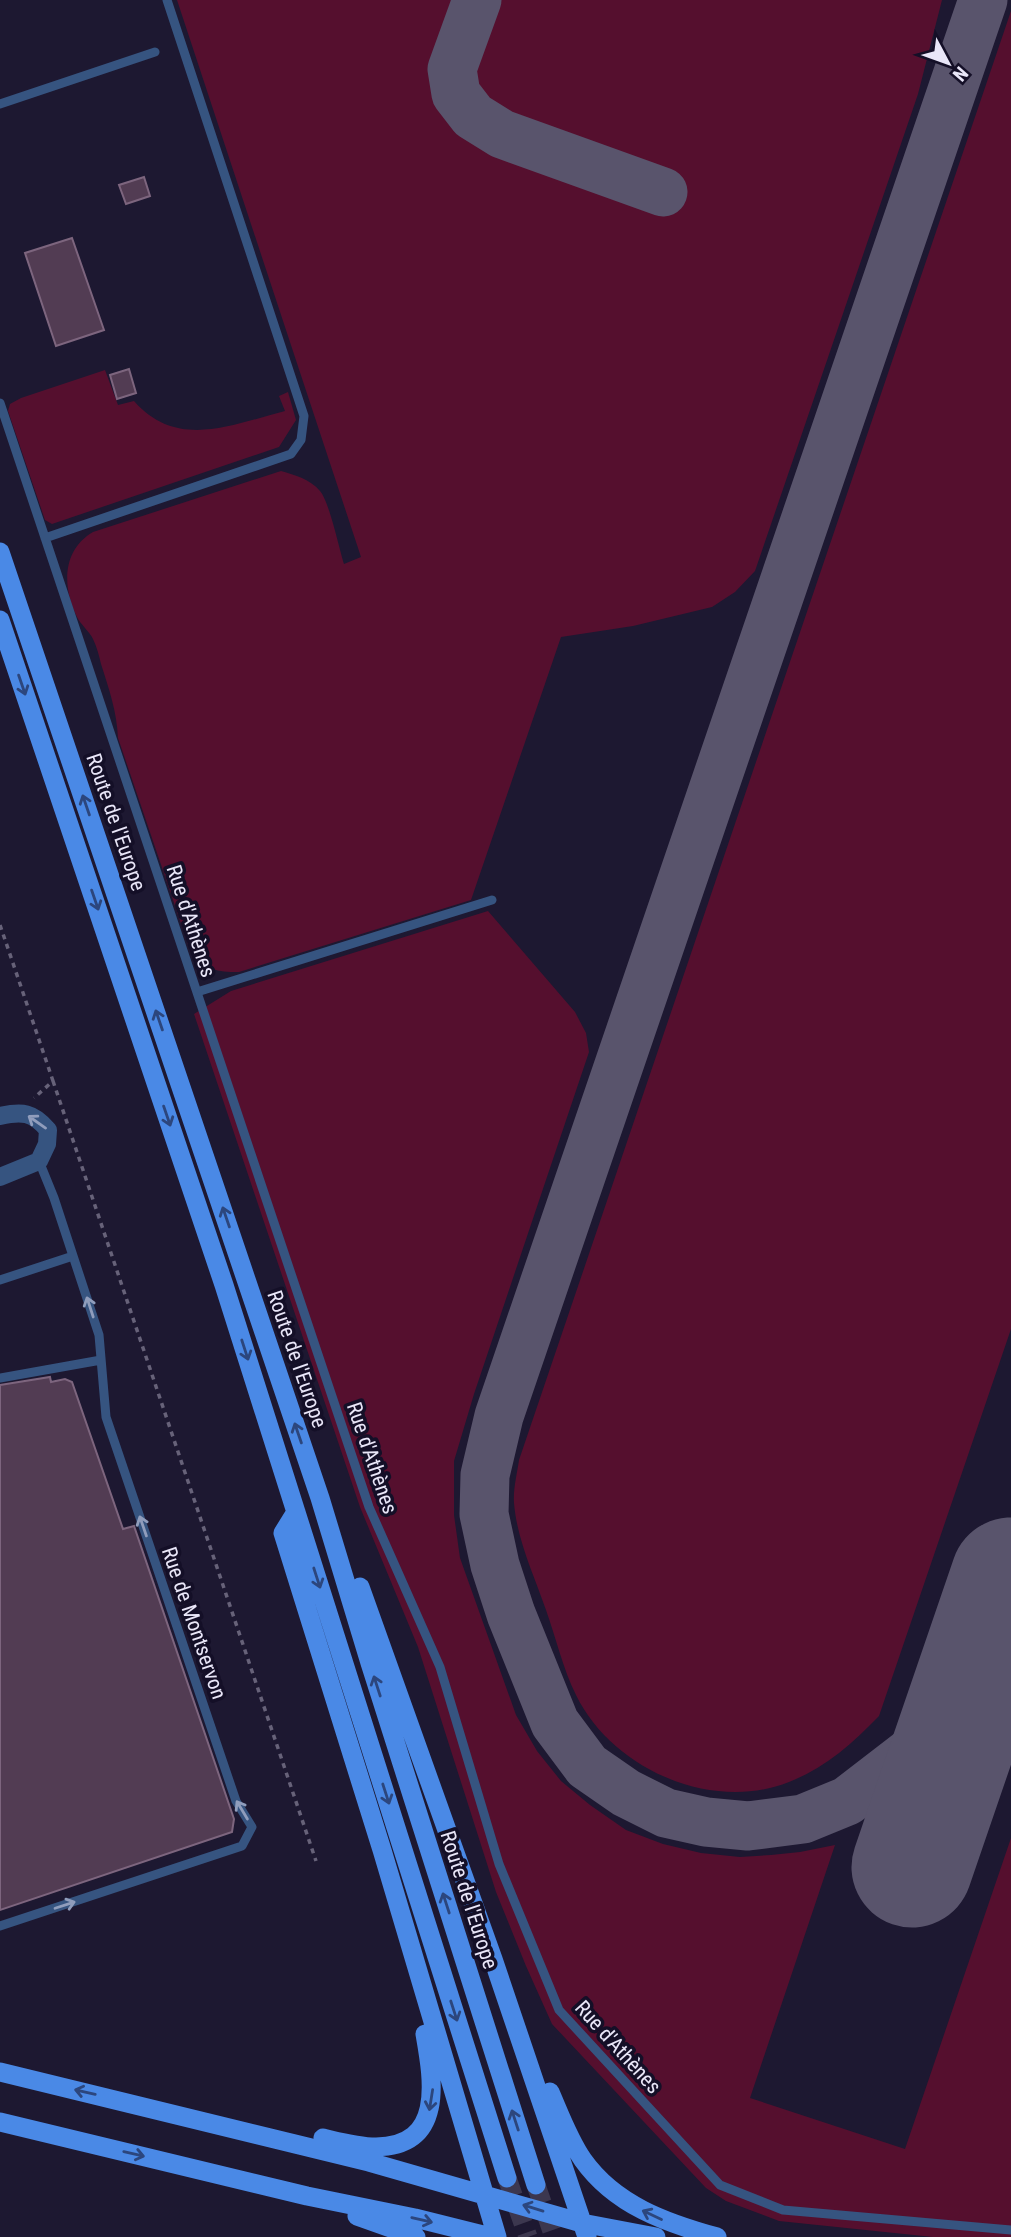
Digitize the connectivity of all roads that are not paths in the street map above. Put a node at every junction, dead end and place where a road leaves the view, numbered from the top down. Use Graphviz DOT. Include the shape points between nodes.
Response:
graph roads {
  1 [pos="167,0"];
  2 [pos="155,51"];
  3 [pos="0,104"];
  4 [pos="0,403"];
  5 [pos="45,538"];
  6 [pos="0,552"];
  7 [pos="0,620"];
  8 [pos="492,900"];
  9 [pos="197,992"];
  10 [pos="0,1116"];
  11 [pos="39,1161"];
  12 [pos="0,1177"];
  13 [pos="73,1256"];
  14 [pos="0,1280"];
  15 [pos="101,1360"];
  16 [pos="0,1378"];
  17 [pos="320,1498"];
  18 [pos="296,1513"];
  19 [pos="0,1926"];
  20 [pos="407,1937"];
  21 [pos="493,1959"];
  22 [pos="0,2072"];
  23 [pos="117,2100"];
  24 [pos="0,2122"];
  25 [pos="507,2178"];
  26 [pos="536,2185"];
  27 [pos="484,2193"];
  28 [pos="307,2196"];
  29 [pos="584,2230"];
  30 [pos="1011,2230"];
  31 [pos="416,2237"];
  32 [pos="491,2237"];
  33 [pos="497,2237"];
  34 [pos="656,2237"];
  35 [pos="717,2237"];
  1 -- 5 [label="lane" via="304,416 301,440 291,454"];
  2 -- 3 [label="lane"];
  4 -- 5 [label="lane, Rue d'Athènes"];
  5 -- 9 [label="lane, Rue d'Athènes"];
  17 -- 6 [label="main road, Route de l'Europe, one-way"];
  7 -- 18 [label="main road, one-way"];
  8 -- 9 [label="lane"];
  9 -- 30 [label="lane, Rue d'Athènes" via="369,1507 440,1667 499,1864 559,2010 720,2185 783,2210"];
  11 -- 10 [label="street, one-way" via="48,1130 40,1120 20,1111"];
  11 -- 12 [label="street"];
  11 -- 13 [label="lane, Rue de Montservon"];
  13 -- 14 [label="lane"];
  15 -- 13 [label="lane, Rue de Montservon, one-way" via="99,1335"];
  15 -- 16 [label="lane"];
  19 -- 15 [label="lane, Rue de Montservon, one-way" via="242,1846 252,1827 236,1801 106,1417"];
  17 -- 21 [label="main road" via="333,1513"];
  26 -- 17 [label="main road, Route de l'Europe, one-way"];
  18 -- 20 [label="main road" via="283,1533"];
  18 -- 25 [label="main road, one-way"];
  20 -- 23 [label="main road, one-way" via="433,2089 425,2121 407,2139 392,2145 364,2146"];
  20 -- 27 [label="main road"];
  21 -- 29 [label="main road"];
  35 -- 21 [label="main road, one-way" via="674,2225 638,2208 584,2161"];
  23 -- 22 [label="main road, one-way"];
  23 -- 27 [label="main road"];
  24 -- 28 [label="main road, one-way"];
  29 -- 27 [label="main road, one-way"];
  27 -- 33 [label="main road"];
  28 -- 31 [label="main road"];
  28 -- 32 [label="main road, one-way"];
  29 -- 34 [label="main road"];
}
